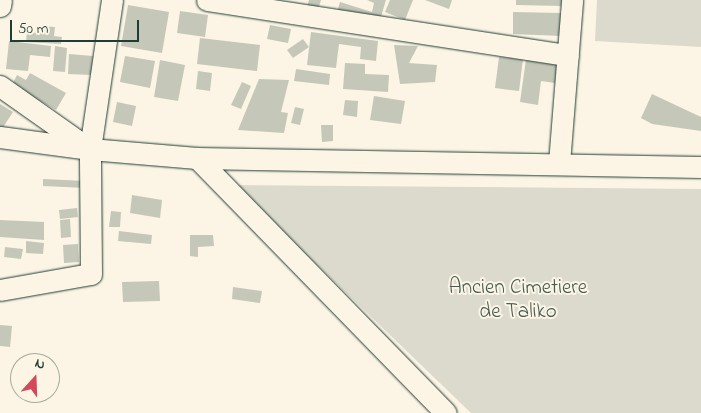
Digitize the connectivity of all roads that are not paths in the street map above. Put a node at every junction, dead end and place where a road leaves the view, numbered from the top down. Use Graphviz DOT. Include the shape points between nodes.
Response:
graph roads {
  1 [pos="1,0"];
  2 [pos="112,0"];
  3 [pos="207,0"];
  4 [pos="572,0"];
  5 [pos="0,6"];
  6 [pos="568,55"];
  7 [pos="0,86"];
  8 [pos="0,137"];
  9 [pos="90,149"];
  10 [pos="197,158"];
  11 [pos="559,163"];
  12 [pos="701,167"];
  13 [pos="0,290"];
  14 [pos="446,413"];
  1 -- 5 [label="street"];
  2 -- 9 [label="street"];
  3 -- 6 [label="street"];
  4 -- 6 [label="street"];
  6 -- 11 [label="street"];
  7 -- 9 [label="street"];
  8 -- 9 [label="street"];
  9 -- 10 [label="street"];
  9 -- 13 [label="street" via="91,274"];
  10 -- 11 [label="street"];
  10 -- 14 [label="street"];
  11 -- 12 [label="street"];
}
